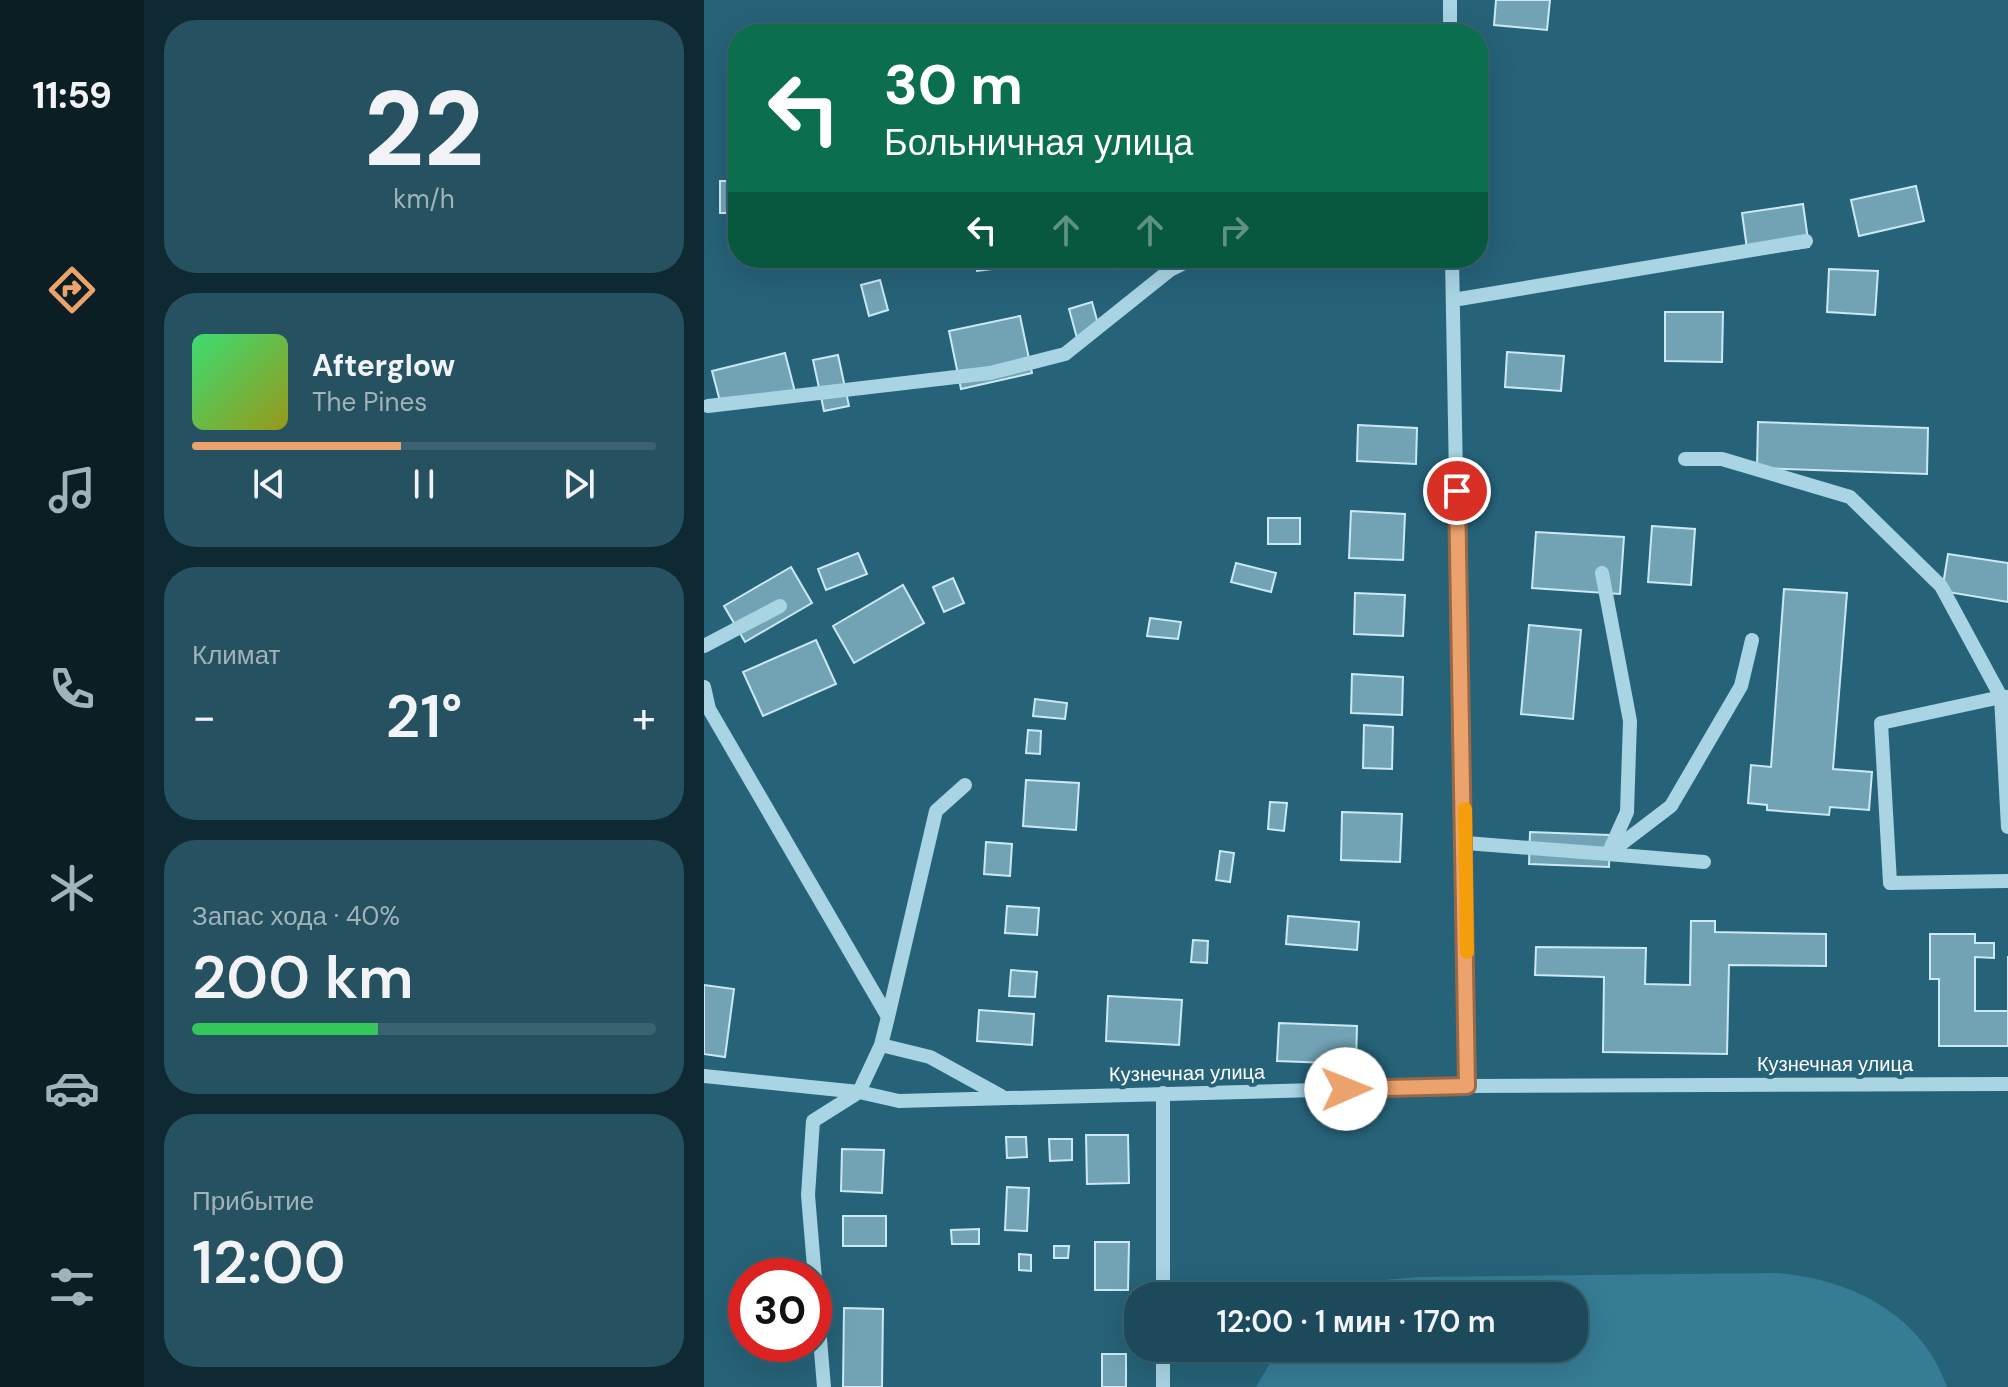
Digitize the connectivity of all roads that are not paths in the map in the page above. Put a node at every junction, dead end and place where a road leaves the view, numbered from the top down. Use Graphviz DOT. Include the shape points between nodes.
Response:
graph roads {
  1 [pos="1450,0"];
  2 [pos="1450,24"];
  3 [pos="1806,241"];
  4 [pos="1174,268"];
  5 [pos="1452,268"];
  6 [pos="1453,300"];
  7 [pos="708,406"];
  8 [pos="1685,459"];
  9 [pos="1602,573"];
  10 [pos="780,606"];
  11 [pos="1752,640"];
  12 [pos="704,646"];
  13 [pos="704,687"];
  14 [pos="2004,697"];
  15 [pos="965,785"];
  16 [pos="2008,827"];
  17 [pos="1466,843"];
  18 [pos="1608,854"];
  19 [pos="1704,862"];
  20 [pos="2008,881"];
  21 [pos="888,1017"];
  22 [pos="881,1045"];
  23 [pos="704,1076"];
  24 [pos="2008,1084"];
  25 [pos="1467,1086"];
  26 [pos="859,1092"];
  27 [pos="1163,1093"];
  28 [pos="1003,1097"];
  29 [pos="1163,1282"];
  30 [pos="1163,1362"];
  31 [pos="824,1387"];
  32 [pos="1163,1387"];
  1 -- 2 [label="street"];
  3 -- 6 [label="street"];
  4 -- 7 [label="street" via="1065,354 990,373"];
  5 -- 6 [label="street"];
  6 -- 17 [label="street"];
  8 -- 14 [label="street" via="1722,459 1850,497 1941,586"];
  9 -- 18 [label="street" via="1630,721 1627,812"];
  10 -- 12 [label="street"];
  11 -- 18 [label="street" via="1741,686 1671,806"];
  13 -- 21 [label="street" via="709,709"];
  14 -- 16 [label="street"];
  14 -- 20 [label="street" via="1881,723 1890,883"];
  15 -- 21 [label="street" via="936,811"];
  17 -- 18 [label="street"];
  17 -- 25 [label="street"];
  18 -- 19 [label="street"];
  21 -- 22 [label="street"];
  22 -- 26 [label="street"];
  22 -- 28 [label="street" via="930,1057"];
  23 -- 26 [label="street, Кузнечная улица"];
  24 -- 25 [label="street, Кузнечная улица"];
  25 -- 27 [label="street, Кузнечная улица"];
  26 -- 28 [label="street, Кузнечная улица" via="899,1101"];
  26 -- 31 [label="street" via="813,1121 808,1195"];
  27 -- 28 [label="street, Кузнечная улица"];
  27 -- 29 [label="street"];
  30 -- 32 [label="street"];
}
